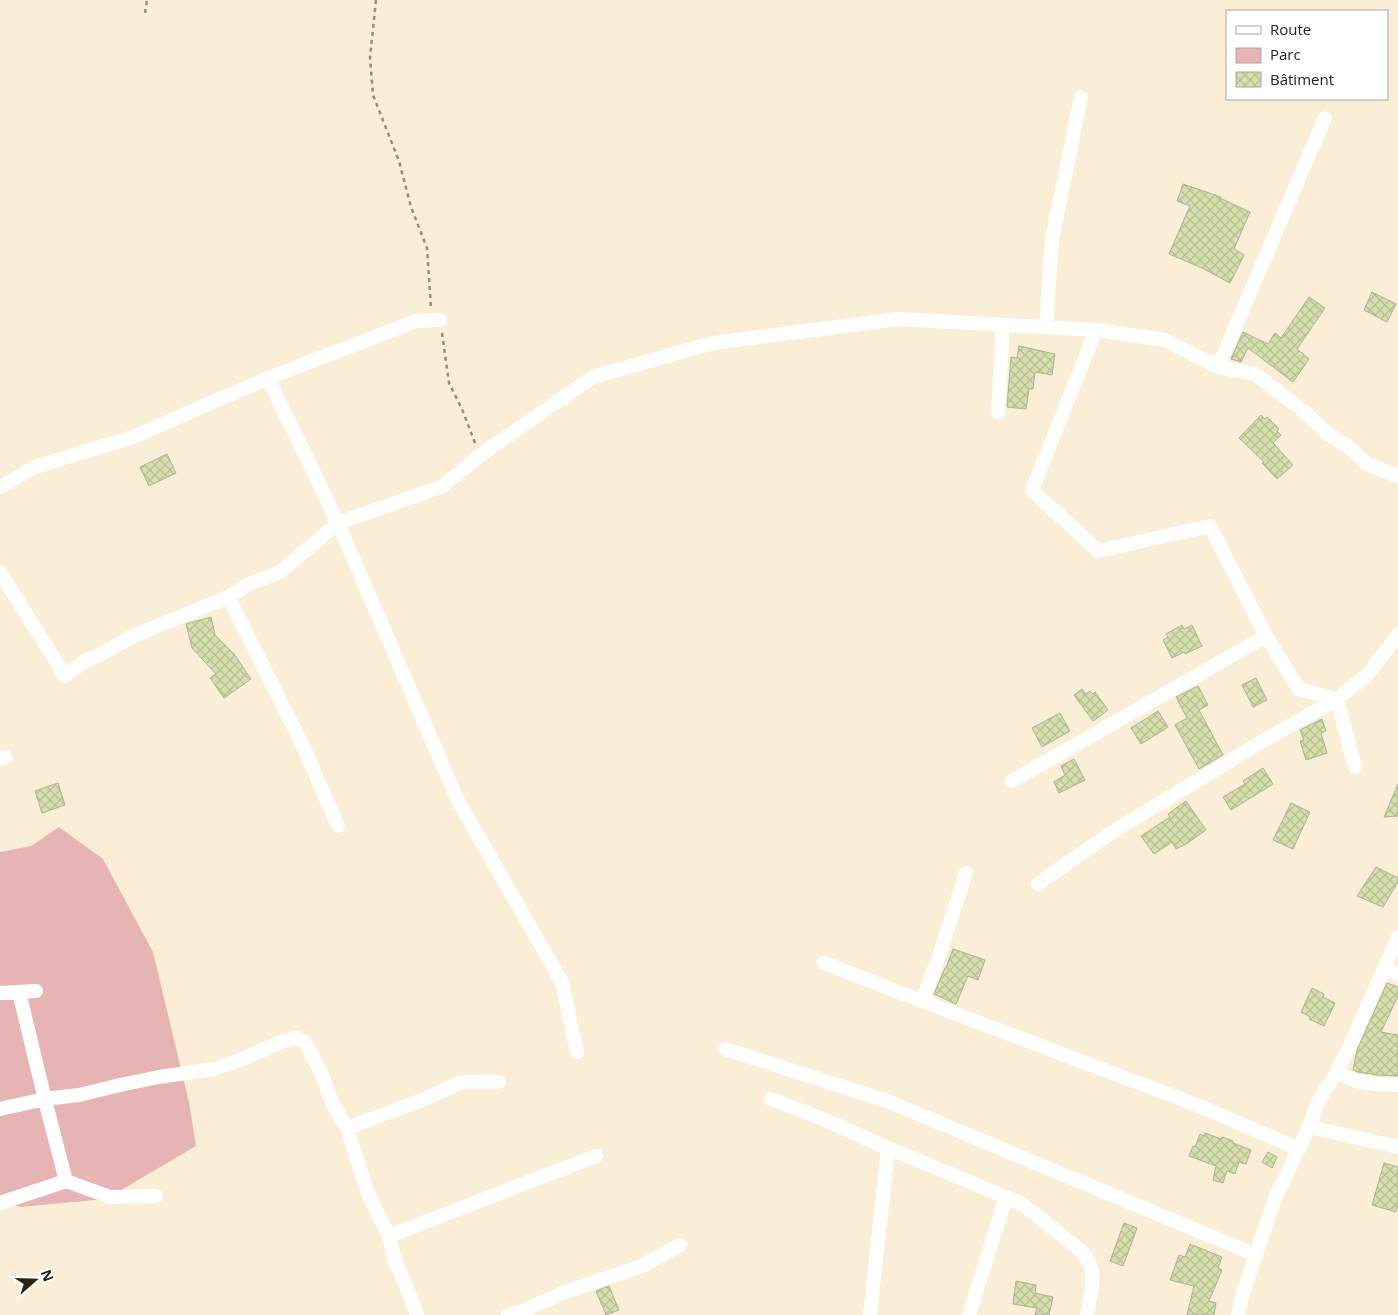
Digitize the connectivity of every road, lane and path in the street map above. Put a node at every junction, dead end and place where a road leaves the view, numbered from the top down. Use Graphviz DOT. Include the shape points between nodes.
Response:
graph roads {
  1 [pos="146,0"];
  2 [pos="376,0"];
  3 [pos="145,13"];
  4 [pos="1081,97"];
  5 [pos="1325,118"];
  6 [pos="440,320"];
  7 [pos="1003,325"];
  8 [pos="1046,327"];
  9 [pos="1096,330"];
  10 [pos="1218,367"];
  11 [pos="268,378"];
  12 [pos="998,413"];
  13 [pos="486,451"];
  14 [pos="1398,476"];
  15 [pos="0,487"];
  16 [pos="338,523"];
  17 [pos="0,572"];
  18 [pos="228,597"];
  19 [pos="1398,635"];
  20 [pos="1266,636"];
  21 [pos="1337,699"];
  22 [pos="1355,767"];
  23 [pos="1012,781"];
  24 [pos="338,826"];
  25 [pos="966,873"];
  26 [pos="1038,884"];
  27 [pos="1398,937"];
  28 [pos="824,963"];
  29 [pos="1392,971"];
  30 [pos="36,991"];
  31 [pos="19,992"];
  32 [pos="0,993"];
  33 [pos="922,1001"];
  34 [pos="725,1049"];
  35 [pos="577,1052"];
  36 [pos="1336,1072"];
  37 [pos="499,1082"];
  38 [pos="1398,1085"];
  39 [pos="771,1099"];
  40 [pos="45,1100"];
  41 [pos="0,1110"];
  42 [pos="1309,1127"];
  43 [pos="347,1128"];
  44 [pos="1398,1147"];
  45 [pos="888,1148"];
  46 [pos="1299,1149"];
  47 [pos="596,1156"];
  48 [pos="66,1181"];
  49 [pos="156,1196"];
  50 [pos="1006,1197"];
  51 [pos="0,1203"];
  52 [pos="389,1236"];
  53 [pos="680,1245"];
  54 [pos="1256,1255"];
  55 [pos="524,1313"];
  56 [pos="417,1315"];
  57 [pos="508,1315"];
  58 [pos="870,1315"];
  59 [pos="969,1315"];
  60 [pos="1087,1315"];
  61 [pos="1238,1315"];
  1 -- 3 [label="path"];
  2 -- 6 [label="path" via="370,58 373,95 399,161 411,207 427,248 431,310"];
  4 -- 8 [label="street" via="1052,240"];
  5 -- 10 [label="street"];
  6 -- 11 [label="street" via="416,322"];
  6 -- 13 [label="path" via="449,383 476,446"];
  7 -- 8 [label="street"];
  7 -- 12 [label="street"];
  7 -- 13 [label="street" via="898,319 712,343 593,377"];
  8 -- 9 [label="street"];
  9 -- 10 [label="street" via="1165,340"];
  9 -- 20 [label="street" via="1032,490 1098,551 1210,526"];
  10 -- 14 [label="street" via="1255,374 1367,464"];
  11 -- 15 [label="street" via="133,437 35,467"];
  11 -- 16 [label="street"];
  13 -- 16 [label="street" via="441,487"];
  16 -- 18 [label="street" via="280,572 249,584"];
  16 -- 35 [label="street" via="458,801 562,982"];
  17 -- 18 [label="street" via="64,676 86,660 131,637"];
  18 -- 24 [label="street" via="302,744"];
  19 -- 21 [label="street" via="1367,675"];
  20 -- 21 [label="street" via="1299,689"];
  20 -- 23 [label="street"];
  21 -- 22 [label="street"];
  21 -- 26 [label="street" via="1109,834"];
  25 -- 33 [label="street"];
  27 -- 29 [label="street"];
  28 -- 33 [label="street"];
  29 -- 36 [label="street"];
  30 -- 31 [label="street"];
  31 -- 32 [label="street"];
  31 -- 40 [label="street"];
  33 -- 46 [label="street" via="1197,1105"];
  34 -- 54 [label="street" via="887,1101"];
  36 -- 38 [label="street" via="1356,1081"];
  36 -- 42 [label="street" via="1319,1100"];
  37 -- 43 [label="street" via="462,1082"];
  39 -- 45 [label="street"];
  40 -- 41 [label="street"];
  40 -- 43 [label="street" via="214,1069 296,1038 305,1042 332,1103"];
  40 -- 48 [label="street"];
  42 -- 44 [label="street"];
  42 -- 46 [label="street"];
  43 -- 52 [label="street" via="368,1194"];
  45 -- 50 [label="street"];
  45 -- 58 [label="street"];
  46 -- 54 [label="street" via="1276,1196"];
  47 -- 52 [label="street"];
  48 -- 49 [label="street" via="110,1197"];
  48 -- 51 [label="street"];
  50 -- 59 [label="street"];
  50 -- 60 [label="street" via="1022,1204 1087,1257 1093,1274"];
  52 -- 56 [label="street"];
  53 -- 55 [label="street" via="642,1266 565,1292"];
  54 -- 61 [label="street"];
  55 -- 57 [label="street"];
}
